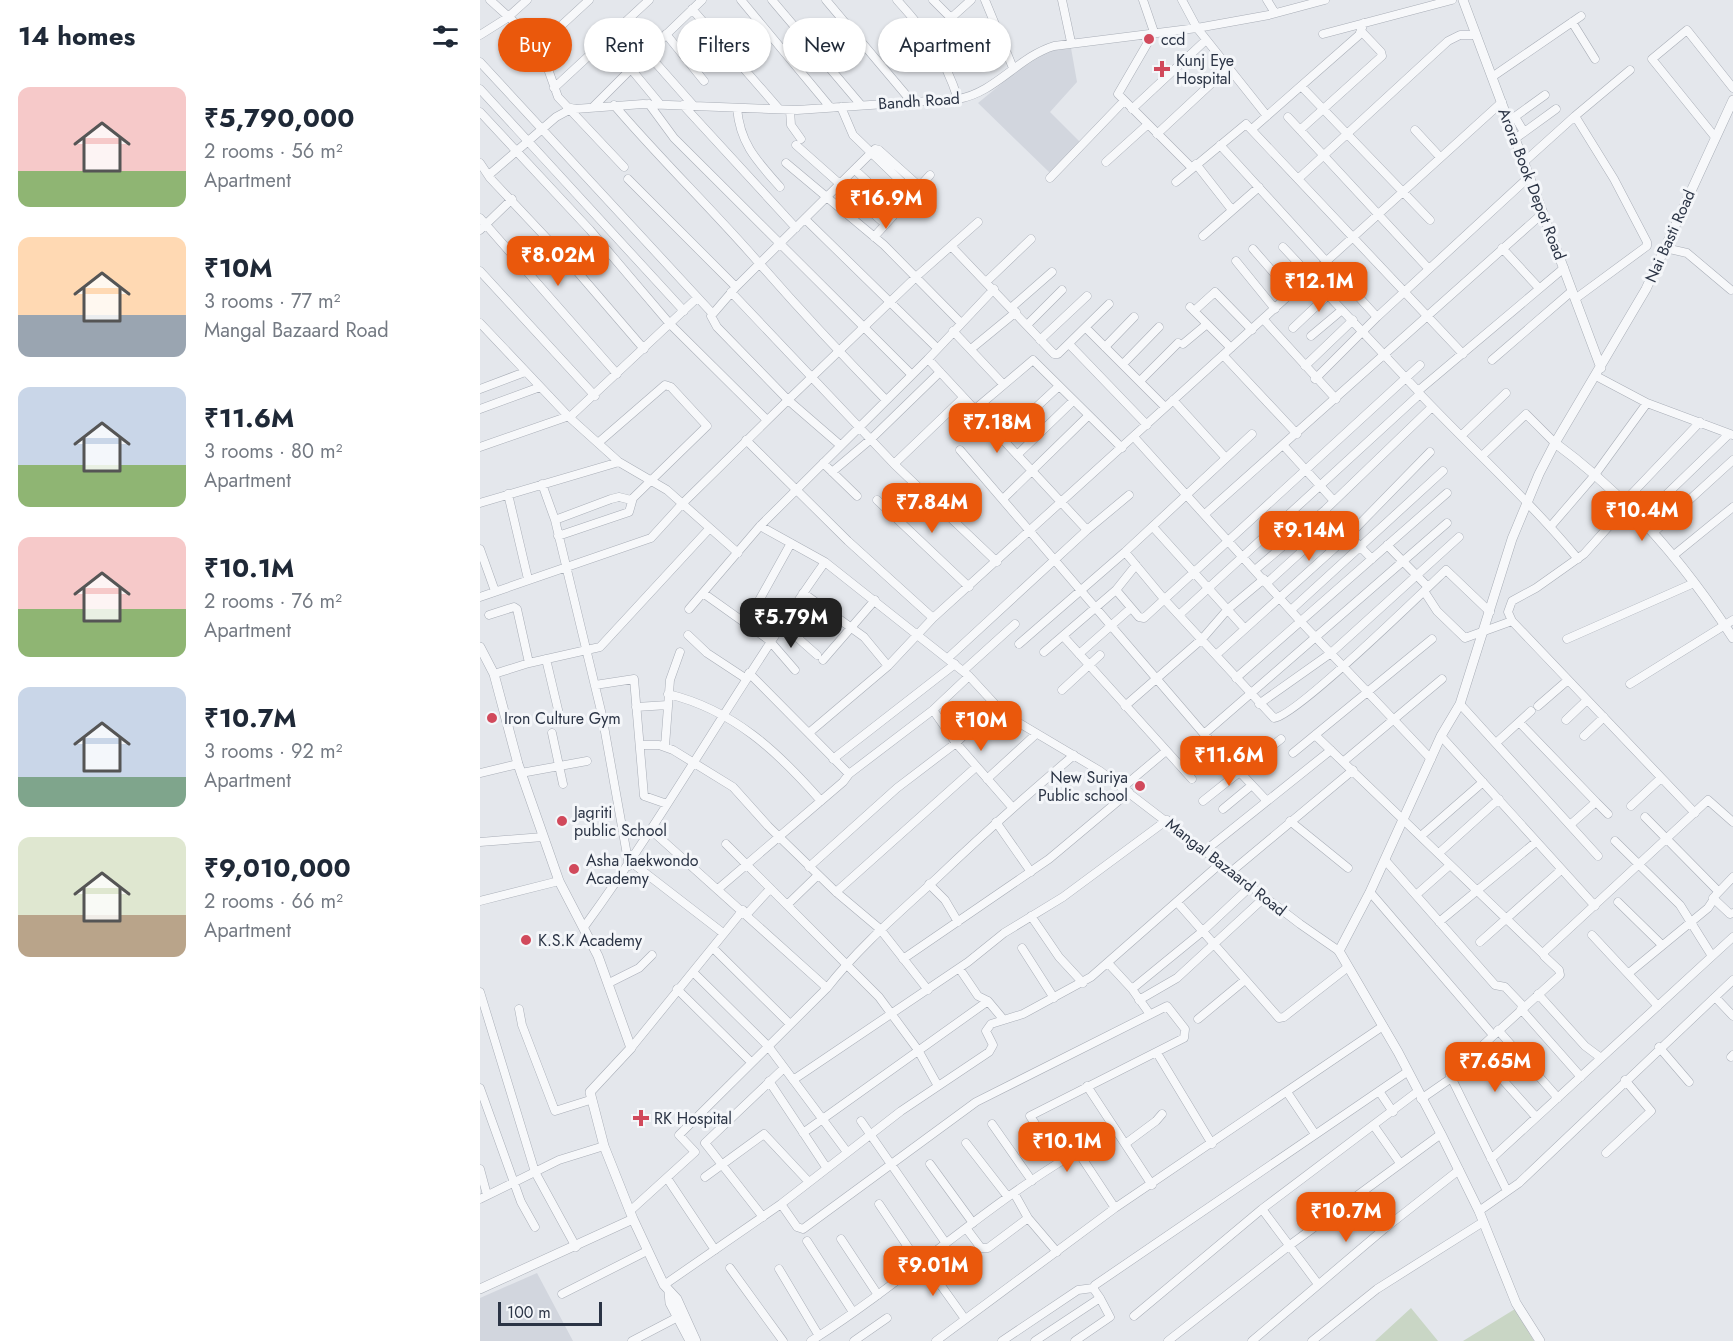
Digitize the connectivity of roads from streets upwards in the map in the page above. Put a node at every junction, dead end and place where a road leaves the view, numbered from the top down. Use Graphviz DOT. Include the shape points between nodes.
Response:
graph roads {
  1 [pos="490,0"];
  2 [pos="527,0"];
  3 [pos="589,0"];
  4 [pos="649,0"];
  5 [pos="702,0"];
  6 [pos="741,0"];
  7 [pos="772,0"];
  8 [pos="826,0"];
  9 [pos="897,0"];
  10 [pos="933,0"];
  11 [pos="971,0"];
  12 [pos="985,0"];
  13 [pos="1062,0"];
  14 [pos="1143,0"];
  15 [pos="1182,0"];
  16 [pos="1268,0"];
  17 [pos="1452,0"];
  18 [pos="1463,0"];
  19 [pos="1321,1"];
  20 [pos="692,9"];
  21 [pos="1275,13"];
  22 [pos="1581,16"];
  23 [pos="507,18"];
  24 [pos="569,18"];
  25 [pos="913,18"];
  26 [pos="951,18"];
  27 [pos="1572,22"];
  28 [pos="498,23"];
  29 [pos="1363,27"];
  30 [pos="1197,28"];
  31 [pos="482,31"];
  32 [pos="1154,32"];
  33 [pos="666,34"];
  34 [pos="1323,34"];
  35 [pos="1476,35"];
  36 [pos="1206,40"];
  37 [pos="1071,42"];
  38 [pos="1595,59"];
  39 [pos="480,62"];
  40 [pos="1013,68"];
  41 [pos="1228,68"];
  42 [pos="1630,70"];
  43 [pos="548,72"];
  44 [pos="948,72"];
  45 [pos="1492,77"];
  46 [pos="704,81"];
  47 [pos="1301,86"];
  48 [pos="480,88"];
  49 [pos="554,88"];
  50 [pos="1733,88"];
  51 [pos="1545,95"];
  52 [pos="958,99"];
  53 [pos="1733,100"];
  54 [pos="1124,101"];
  55 [pos="912,102"];
  56 [pos="1502,102"];
  57 [pos="649,104"];
  58 [pos="660,104"];
  59 [pos="614,105"];
  60 [pos="682,105"];
  61 [pos="693,105"];
  62 [pos="861,105"];
  63 [pos="593,107"];
  64 [pos="830,107"];
  65 [pos="841,107"];
  66 [pos="737,108"];
  67 [pos="568,109"];
  68 [pos="1132,109"];
  69 [pos="1324,109"];
  70 [pos="1556,109"];
  71 [pos="779,110"];
  72 [pos="790,110"];
  73 [pos="480,112"];
  74 [pos="1267,116"];
  75 [pos="1575,116"];
  76 [pos="1288,117"];
  77 [pos="1512,119"];
  78 [pos="1147,125"];
  79 [pos="543,129"];
  80 [pos="1252,129"];
  81 [pos="1300,130"];
  82 [pos="1415,130"];
  83 [pos="1348,132"];
  84 [pos="1157,134"];
  85 [pos="1520,135"];
  86 [pos="1715,137"];
  87 [pos="529,141"];
  88 [pos="1220,145"];
  89 [pos="516,152"];
  90 [pos="751,154"];
  91 [pos="871,154"];
  92 [pos="1323,156"];
  93 [pos="1440,157"];
  94 [pos="1106,162"];
  95 [pos="1524,162"];
  96 [pos="480,163"];
  97 [pos="786,163"];
  98 [pos="739,165"];
  99 [pos="624,166"];
  100 [pos="1194,166"];
  101 [pos="855,170"];
  102 [pos="490,174"];
  103 [pos="930,175"];
  104 [pos="1530,177"];
  105 [pos="1050,178"];
  106 [pos="628,179"];
  107 [pos="1298,179"];
  108 [pos="1176,182"];
  109 [pos="842,184"];
  110 [pos="1259,186"];
  111 [pos="780,187"];
  112 [pos="916,190"];
  113 [pos="1404,190"];
  114 [pos="512,199"];
  115 [pos="825,199"];
  116 [pos="898,210"];
  117 [pos="1232,210"];
  118 [pos="1543,213"];
  119 [pos="1377,215"];
  120 [pos="805,219"];
  121 [pos="1430,220"];
  122 [pos="978,222"];
  123 [pos="482,224"];
  124 [pos="885,224"];
  125 [pos="796,228"];
  126 [pos="1203,236"];
  127 [pos="874,237"];
  128 [pos="1352,238"];
  129 [pos="1031,239"];
  130 [pos="782,243"];
  131 [pos="951,246"];
  132 [pos="1283,247"];
  133 [pos="1502,248"];
  134 [pos="1665,248"];
  135 [pos="1253,249"];
  136 [pos="1236,261"];
  137 [pos="1328,261"];
  138 [pos="760,263"];
  139 [pos="1428,268"];
  140 [pos="1564,268"];
  141 [pos="480,271"];
  142 [pos="1052,272"];
  143 [pos="917,276"];
  144 [pos="1311,276"];
  145 [pos="987,281"];
  146 [pos="1539,288"];
  147 [pos="734,289"];
  148 [pos="994,289"];
  149 [pos="1062,290"];
  150 [pos="1731,290"];
  151 [pos="1402,292"];
  152 [pos="1292,294"];
  153 [pos="1328,295"];
  154 [pos="1574,295"];
  155 [pos="1087,296"];
  156 [pos="697,298"];
  157 [pos="888,303"];
  158 [pos="1109,304"];
  159 [pos="1275,309"];
  160 [pos="1014,310"];
  161 [pos="1342,310"];
  162 [pos="684,311"];
  163 [pos="712,313"];
  164 [pos="1134,317"];
  165 [pos="1377,317"];
  166 [pos="1427,318"];
  167 [pos="1264,320"];
  168 [pos="1353,320"];
  169 [pos="480,323"];
  170 [pos="961,323"];
  171 [pos="670,324"];
  172 [pos="1207,324"];
  173 [pos="1027,325"];
  174 [pos="864,326"];
  175 [pos="1159,327"];
  176 [pos="1086,328"];
  177 [pos="1293,328"];
  178 [pos="1252,330"];
  179 [pos="953,331"];
  180 [pos="1363,332"];
  181 [pos="1311,336"];
  182 [pos="1040,340"];
  183 [pos="1069,344"];
  184 [pos="1105,347"];
  185 [pos="938,348"];
  186 [pos="1231,348"];
  187 [pos="644,349"];
  188 [pos="971,349"];
  189 [pos="838,351"];
  190 [pos="1463,354"];
  191 [pos="1223,355"];
  192 [pos="1384,357"];
  193 [pos="928,359"];
  194 [pos="1492,360"];
  195 [pos="1123,364"];
  196 [pos="1420,365"];
  197 [pos="1305,366"];
  198 [pos="525,372"];
  199 [pos="940,372"];
  200 [pos="1598,372"];
  201 [pos="617,374"];
  202 [pos="911,374"];
  203 [pos="810,378"];
  204 [pos="1406,378"];
  205 [pos="1316,379"];
  206 [pos="1140,381"];
  207 [pos="1003,384"];
  208 [pos="1059,386"];
  209 [pos="540,387"];
  210 [pos="480,389"];
  211 [pos="1419,392"];
  212 [pos="1506,393"];
  213 [pos="595,396"];
  214 [pos="963,398"];
  215 [pos="1336,399"];
  216 [pos="788,400"];
  217 [pos="886,400"];
  218 [pos="1173,400"];
  219 [pos="1073,401"];
  220 [pos="1647,403"];
  221 [pos="1165,407"];
  222 [pos="1432,407"];
  223 [pos="480,409"];
  224 [pos="974,410"];
  225 [pos="569,417"];
  226 [pos="1087,417"];
  227 [pos="766,420"];
  228 [pos="1700,422"];
  229 [pos="1147,425"];
  230 [pos="859,426"];
  231 [pos="1252,434"];
  232 [pos="1297,434"];
  233 [pos="1462,435"];
  234 [pos="1731,435"];
  235 [pos="1134,437"];
  236 [pos="872,439"];
  237 [pos="1002,439"];
  238 [pos="746,440"];
  239 [pos="598,443"];
  240 [pos="1555,443"];
  241 [pos="840,445"];
  242 [pos="1284,446"];
  243 [pos="480,447"];
  244 [pos="1122,448"];
  245 [pos="960,450"];
  246 [pos="1430,452"];
  247 [pos="1017,455"];
  248 [pos="1482,456"];
  249 [pos="1225,457"];
  250 [pos="1733,460"];
  251 [pos="619,462"];
  252 [pos="823,463"];
  253 [pos="894,464"];
  254 [pos="1031,471"];
  255 [pos="1305,471"];
  256 [pos="1443,471"];
  257 [pos="832,472"];
  258 [pos="1594,476"];
  259 [pos="652,481"];
  260 [pos="542,484"];
  261 [pos="1318,486"];
  262 [pos="795,490"];
  263 [pos="1447,492"];
  264 [pos="1186,493"];
  265 [pos="508,494"];
  266 [pos="1129,495"];
  267 [pos="856,496"];
  268 [pos="1003,499"];
  269 [pos="631,500"];
  270 [pos="877,500"];
  271 [pos="1334,501"];
  272 [pos="480,503"];
  273 [pos="1062,503"];
  274 [pos="1623,503"];
  275 [pos="682,504"];
  276 [pos="1526,504"];
  277 [pos="1733,507"];
  278 [pos="1325,510"];
  279 [pos="1205,514"];
  280 [pos="555,520"];
  281 [pos="1640,520"];
  282 [pos="1334,522"];
  283 [pos="1447,523"];
  284 [pos="760,526"];
  285 [pos="1551,526"];
  286 [pos="1152,527"];
  287 [pos="709,530"];
  288 [pos="1086,530"];
  289 [pos="1031,532"];
  290 [pos="1653,533"];
  291 [pos="558,536"];
  292 [pos="1348,536"];
  293 [pos="1459,537"];
  294 [pos="1228,539"];
  295 [pos="791,543"];
  296 [pos="1387,545"];
  297 [pos="1360,547"];
  298 [pos="480,549"];
  299 [pos="1125,552"];
  300 [pos="738,553"];
  301 [pos="1241,555"];
  302 [pos="1674,555"];
  303 [pos="1055,559"];
  304 [pos="1372,559"];
  305 [pos="1578,559"];
  306 [pos="825,562"];
  307 [pos="997,562"];
  308 [pos="1404,562"];
  309 [pos="1136,565"];
  310 [pos="565,568"];
  311 [pos="1255,570"];
  312 [pos="1193,572"];
  313 [pos="1417,576"];
  314 [pos="528,579"];
  315 [pos="1265,581"];
  316 [pos="1694,582"];
  317 [pos="1209,586"];
  318 [pos="969,587"];
  319 [pos="1081,589"];
  320 [pos="1426,589"];
  321 [pos="1116,590"];
  322 [pos="495,591"];
  323 [pos="802,592"];
  324 [pos="703,593"];
  325 [pos="480,597"];
  326 [pos="1281,598"];
  327 [pos="1164,599"];
  328 [pos="875,600"];
  329 [pos="1096,607"];
  330 [pos="1131,608"];
  331 [pos="689,609"];
  332 [pos="1228,609"];
  333 [pos="1291,610"];
  334 [pos="1490,612"];
  335 [pos="489,615"];
  336 [pos="1179,615"];
  337 [pos="933,618"];
  338 [pos="1512,621"];
  339 [pos="1729,622"];
  340 [pos="781,623"];
  341 [pos="1302,623"];
  342 [pos="746,624"];
  343 [pos="1015,624"];
  344 [pos="1112,625"];
  345 [pos="852,628"];
  346 [pos="1245,629"];
  347 [pos="1485,630"];
  348 [pos="919,634"];
  349 [pos="688,635"];
  350 [pos="1063,636"];
  351 [pos="1317,637"];
  352 [pos="1733,638"];
  353 [pos="1202,639"];
  354 [pos="1432,639"];
  355 [pos="1567,639"];
  356 [pos="769,640"];
  357 [pos="1019,644"];
  358 [pos="480,647"];
  359 [pos="587,651"];
  360 [pos="680,652"];
  361 [pos="1044,652"];
  362 [pos="1331,653"];
  363 [pos="1079,654"];
  364 [pos="1100,655"];
  365 [pos="1216,655"];
  366 [pos="948,658"];
  367 [pos="546,659"];
  368 [pos="484,663"];
  369 [pos="529,663"];
  370 [pos="955,664"];
  371 [pos="1088,664"];
  372 [pos="888,666"];
  373 [pos="1343,666"];
  374 [pos="795,670"];
  375 [pos="966,673"];
  376 [pos="494,674"];
  377 [pos="747,675"];
  378 [pos="1157,678"];
  379 [pos="1236,678"];
  380 [pos="1442,679"];
  381 [pos="1568,680"];
  382 [pos="1630,684"];
  383 [pos="595,685"];
  384 [pos="1062,690"];
  385 [pos="1368,693"];
  386 [pos="668,694"];
  387 [pos="1249,694"];
  388 [pos="1587,700"];
  389 [pos="1259,704"];
  390 [pos="1460,704"];
  391 [pos="668,705"];
  392 [pos="995,705"];
  393 [pos="1125,706"];
  394 [pos="636,707"];
  395 [pos="933,711"];
  396 [pos="722,713"];
  397 [pos="1604,717"];
  398 [pos="560,718"];
  399 [pos="1566,720"];
  400 [pos="1392,721"];
  401 [pos="1519,722"];
  402 [pos="810,732"];
  403 [pos="552,733"];
  404 [pos="1204,734"];
  405 [pos="1035,735"];
  406 [pos="1315,735"];
  407 [pos="1441,736"];
  408 [pos="1584,736"];
  409 [pos="1281,739"];
  410 [pos="956,743"];
  411 [pos="1496,743"];
  412 [pos="640,746"];
  413 [pos="665,746"];
  414 [pos="1331,750"];
  415 [pos="1166,751"];
  416 [pos="1293,753"];
  417 [pos="1074,755"];
  418 [pos="832,759"];
  419 [pos="1431,759"];
  420 [pos="587,761"];
  421 [pos="694,761"];
  422 [pos="1344,761"];
  423 [pos="560,766"];
  424 [pos="976,767"];
  425 [pos="520,768"];
  426 [pos="1353,770"];
  427 [pos="1239,771"];
  428 [pos="480,773"];
  429 [pos="849,774"];
  430 [pos="1661,778"];
  431 [pos="987,779"];
  432 [pos="1192,779"];
  433 [pos="1483,782"];
  434 [pos="563,784"];
  435 [pos="1252,785"];
  436 [pos="1126,790"];
  437 [pos="1499,799"];
  438 [pos="821,801"];
  439 [pos="1203,801"];
  440 [pos="1267,801"];
  441 [pos="1596,802"];
  442 [pos="667,804"];
  443 [pos="1631,806"];
  444 [pos="1012,807"];
  445 [pos="1223,809"];
  446 [pos="1695,813"];
  447 [pos="1608,814"];
  448 [pos="1645,817"];
  449 [pos="1404,818"];
  450 [pos="1167,820"];
  451 [pos="1290,821"];
  452 [pos="996,822"];
  453 [pos="1733,822"];
  454 [pos="1570,825"];
  455 [pos="651,830"];
  456 [pos="1421,836"];
  457 [pos="543,837"];
  458 [pos="779,837"];
  459 [pos="1667,840"];
  460 [pos="1615,841"];
  461 [pos="480,842"];
  462 [pos="1536,842"];
  463 [pos="726,844"];
  464 [pos="1206,850"];
  465 [pos="1439,853"];
  466 [pos="1598,856"];
  467 [pos="1385,860"];
  468 [pos="1221,863"];
  469 [pos="630,864"];
  470 [pos="746,864"];
  471 [pos="1450,865"];
  472 [pos="1640,866"];
  473 [pos="809,867"];
  474 [pos="1348,868"];
  475 [pos="1561,870"];
  476 [pos="1232,871"];
  477 [pos="1031,872"];
  478 [pos="818,875"];
  479 [pos="1733,877"];
  480 [pos="559,881"];
  481 [pos="929,884"];
  482 [pos="1251,886"];
  483 [pos="718,889"];
  484 [pos="770,889"];
  485 [pos="1477,891"];
  486 [pos="1718,891"];
  487 [pos="836,892"];
  488 [pos="1370,892"];
  489 [pos="1416,895"];
  490 [pos="1264,897"];
  491 [pos="1714,899"];
  492 [pos="480,901"];
  493 [pos="1177,902"];
  494 [pos="1618,902"];
  495 [pos="787,905"];
  496 [pos="1595,906"];
  497 [pos="745,912"];
  498 [pos="1733,913"];
  499 [pos="1031,916"];
  500 [pos="1504,918"];
  501 [pos="958,922"];
  502 [pos="1439,922"];
  503 [pos="1689,922"];
  504 [pos="584,927"];
  505 [pos="880,929"];
  506 [pos="1203,931"];
  507 [pos="723,933"];
  508 [pos="1592,935"];
  509 [pos="1733,937"];
  510 [pos="1480,942"];
  511 [pos="1661,944"];
  512 [pos="1215,945"];
  513 [pos="713,948"];
  514 [pos="1022,948"];
  515 [pos="1339,951"];
  516 [pos="1543,954"];
  517 [pos="652,955"];
  518 [pos="1712,956"];
  519 [pos="903,959"];
  520 [pos="846,963"];
  521 [pos="1108,963"];
  522 [pos="959,968"];
  523 [pos="1348,968"];
  524 [pos="693,972"];
  525 [pos="1629,973"];
  526 [pos="1245,980"];
  527 [pos="1733,980"];
  528 [pos="609,982"];
  529 [pos="1083,983"];
  530 [pos="826,988"];
  531 [pos="1132,989"];
  532 [pos="676,990"];
  533 [pos="928,990"];
  534 [pos="480,992"];
  535 [pos="1538,994"];
  536 [pos="1054,998"];
  537 [pos="1715,998"];
  538 [pos="1139,1000"];
  539 [pos="988,1001"];
  540 [pos="1658,1006"];
  541 [pos="1522,1008"];
  542 [pos="519,1009"];
  543 [pos="1149,1013"];
  544 [pos="891,1014"];
  545 [pos="1733,1016"];
  546 [pos="1003,1019"];
  547 [pos="1198,1019"];
  548 [pos="790,1024"];
  549 [pos="1383,1026"];
  550 [pos="1496,1032"];
  551 [pos="768,1046"];
  552 [pos="1659,1047"];
  553 [pos="631,1048"];
  554 [pos="918,1050"];
  555 [pos="1476,1050"];
  556 [pos="1157,1053"];
  557 [pos="1601,1058"];
  558 [pos="751,1062"];
  559 [pos="784,1068"];
  560 [pos="1407,1072"];
  561 [pos="1581,1077"];
  562 [pos="1450,1079"];
  563 [pos="793,1080"];
  564 [pos="1625,1080"];
  565 [pos="769,1081"];
  566 [pos="1689,1082"];
  567 [pos="938,1086"];
  568 [pos="1087,1086"];
  569 [pos="480,1089"];
  570 [pos="1379,1091"];
  571 [pos="1287,1092"];
  572 [pos="1419,1096"];
  573 [pos="1558,1098"];
  574 [pos="590,1100"];
  575 [pos="1393,1112"];
  576 [pos="1162,1114"];
  577 [pos="821,1118"];
  578 [pos="1536,1118"];
  579 [pos="861,1120"];
  580 [pos="992,1124"];
  581 [pos="1374,1126"];
  582 [pos="803,1133"];
  583 [pos="870,1134"];
  584 [pos="1315,1134"];
  585 [pos="1441,1134"];
  586 [pos="705,1143"];
  587 [pos="966,1143"];
  588 [pos="1125,1144"];
  589 [pos="1212,1144"];
  590 [pos="604,1146"];
  591 [pos="695,1152"];
  592 [pos="847,1152"];
  593 [pos="1605,1154"];
  594 [pos="1491,1159"];
  595 [pos="1060,1162"];
  596 [pos="892,1163"];
  597 [pos="1400,1163"];
  598 [pos="722,1164"];
  599 [pos="930,1164"];
  600 [pos="826,1167"];
  601 [pos="480,1169"];
  602 [pos="1459,1170"];
  603 [pos="535,1172"];
  604 [pos="705,1177"];
  605 [pos="667,1178"];
  606 [pos="1032,1180"];
  607 [pos="808,1181"];
  608 [pos="514,1182"];
  609 [pos="1152,1185"];
  610 [pos="1507,1191"];
  611 [pos="1011,1195"];
  612 [pos="484,1197"];
  613 [pos="781,1204"];
  614 [pos="879,1204"];
  615 [pos="1115,1208"];
  616 [pos="1262,1209"];
  617 [pos="1479,1211"];
  618 [pos="632,1215"];
  619 [pos="763,1217"];
  620 [pos="1028,1218"];
  621 [pos="1483,1222"];
  622 [pos="970,1225"];
  623 [pos="535,1227"];
  624 [pos="841,1239"];
  625 [pos="807,1241"];
  626 [pos="945,1242"];
  627 [pos="1290,1245"];
  628 [pos="576,1247"];
  629 [pos="714,1250"];
  630 [pos="647,1251"];
  631 [pos="1056,1252"];
  632 [pos="920,1261"];
  633 [pos="730,1268"];
  634 [pos="779,1269"];
  635 [pos="1318,1284"];
  636 [pos="1093,1288"];
  637 [pos="480,1289"];
  638 [pos="667,1289"];
  639 [pos="562,1294"];
  640 [pos="878,1295"];
  641 [pos="1100,1298"];
  642 [pos="853,1312"];
  643 [pos="1134,1316"];
  644 [pos="678,1317"];
  645 [pos="886,1318"];
  646 [pos="965,1319"];
  647 [pos="819,1336"];
  648 [pos="689,1340"];
  649 [pos="632,1341"];
  650 [pos="783,1341"];
  651 [pos="810,1341"];
  652 [pos="854,1341"];
  653 [pos="936,1341"];
  654 [pos="1002,1341"];
  655 [pos="1035,1341"];
  656 [pos="1076,1341"];
  657 [pos="1168,1341"];
  658 [pos="1252,1341"];
  659 [pos="1312,1341"];
  660 [pos="1538,1341"];
  1 -- 23 [label="street"];
  2 -- 23 [label="street"];
  3 -- 24 [label="street"];
  4 -- 49 [label="street"];
  5 -- 20 [label="street"];
  6 -- 64 [label="street"];
  7 -- 62 [label="street"];
  8 -- 55 [label="street"];
  9 -- 25 [label="street"];
  10 -- 26 [label="street"];
  11 -- 26 [label="street"];
  12 -- 40 [label="street"];
  13 -- 37 [label="street"];
  14 -- 32 [label="street"];
  15 -- 30 [label="street"];
  16 -- 21 [label="street"];
  17 -- 29 [label="street"];
  18 -- 35 [label="street, Arora Book Depot Road"];
  19 -- 21 [label="street, Bandh Road"];
  20 -- 33 [label="street"];
  20 -- 71 [label="street"];
  21 -- 30 [label="street, Bandh Road"];
  22 -- 27 [label="street"];
  27 -- 38 [label="street"];
  27 -- 45 [label="street"];
  28 -- 31 [label="street"];
  29 -- 34 [label="street"];
  29 -- 47 [label="street"];
  29 -- 69 [label="street" via="1382,56"];
  30 -- 32 [label="street, Bandh Road"];
  30 -- 36 [label="street"];
  32 -- 37 [label="street, Bandh Road"];
  32 -- 54 [label="street" via="1118,93"];
  33 -- 46 [label="street"];
  33 -- 61 [label="street" via="647,53"];
  35 -- 45 [label="street, Arora Book Depot Road"];
  35 -- 83 [label="street" via="1448,41"];
  36 -- 41 [label="street"];
  36 -- 68 [label="street"];
  37 -- 40 [label="street, Bandh Road" via="1043,49"];
  39 -- 79 [label="street"];
  40 -- 52 [label="street, Bandh Road" via="978,94"];
  41 -- 74 [label="street"];
  41 -- 84 [label="street"];
  42 -- 75 [label="street"];
  43 -- 49 [label="street"];
  44 -- 52 [label="street"];
  45 -- 56 [label="street, Arora Book Depot Road"];
  47 -- 69 [label="street"];
  47 -- 74 [label="street"];
  48 -- 87 [label="street"];
  49 -- 67 [label="street"];
  50 -- 86 [label="street" via="1687,30 1652,59"];
  51 -- 77 [label="street"];
  52 -- 55 [label="street, Bandh Road"];
  53 -- 86 [label="street, Nai Basti Road"];
  54 -- 68 [label="street"];
  54 -- 105 [label="street"];
  55 -- 62 [label="street, Bandh Road"];
  56 -- 77 [label="street, Arora Book Depot Road"];
  56 -- 93 [label="street"];
  57 -- 58 [label="street, Bandh Road"];
  57 -- 59 [label="street, Bandh Road"];
  57 -- 130 [label="street" via="674,138"];
  58 -- 60 [label="street, Bandh Road"];
  58 -- 63 [label="street" via="631,69"];
  59 -- 63 [label="street, Bandh Road"];
  59 -- 138 [label="street"];
  60 -- 61 [label="street, Bandh Road"];
  60 -- 98 [label="street"];
  61 -- 66 [label="street, Bandh Road"];
  62 -- 65 [label="street, Bandh Road"];
  63 -- 67 [label="street, Bandh Road"];
  64 -- 65 [label="street, Bandh Road"];
  64 -- 72 [label="street, Bandh Road"];
  65 -- 91 [label="street" via="853,135"];
  66 -- 71 [label="street, Bandh Road"];
  66 -- 90 [label="street" via="739,128"];
  67 -- 79 [label="street"];
  67 -- 99 [label="street"];
  68 -- 78 [label="street"];
  69 -- 81 [label="street"];
  69 -- 83 [label="street"];
  70 -- 85 [label="street"];
  71 -- 72 [label="street, Bandh Road"];
  72 -- 109 [label="street" via="799,142"];
  73 -- 89 [label="street"];
  74 -- 80 [label="street"];
  75 -- 95 [label="street"];
  75 -- 154 [label="street" via="1614,179 1647,246"];
  76 -- 81 [label="street"];
  77 -- 85 [label="street, Arora Book Depot Road"];
  78 -- 84 [label="street"];
  78 -- 94 [label="street"];
  79 -- 87 [label="street"];
  79 -- 156 [label="street"];
  80 -- 88 [label="street" via="1243,124"];
  80 -- 107 [label="street"];
  81 -- 92 [label="street"];
  82 -- 93 [label="street"];
  83 -- 92 [label="street"];
  83 -- 113 [label="street"];
  84 -- 100 [label="street"];
  85 -- 95 [label="street, Arora Book Depot Road"];
  86 -- 134 [label="street, Nai Basti Road"];
  87 -- 89 [label="street"];
  87 -- 162 [label="street"];
  88 -- 100 [label="street"];
  88 -- 110 [label="street"];
  89 -- 102 [label="street"];
  89 -- 171 [label="street" via="590,230"];
  90 -- 98 [label="street"];
  90 -- 111 [label="street"];
  91 -- 101 [label="street"];
  91 -- 112 [label="street" via="879,150"];
  92 -- 107 [label="street"];
  92 -- 119 [label="street"];
  93 -- 113 [label="street"];
  95 -- 104 [label="street, Arora Book Depot Road"];
  96 -- 102 [label="street"];
  97 -- 115 [label="street"];
  98 -- 125 [label="street"];
  100 -- 108 [label="street"];
  100 -- 117 [label="street"];
  101 -- 109 [label="street"];
  101 -- 116 [label="street"];
  102 -- 114 [label="street"];
  103 -- 112 [label="street"];
  104 -- 118 [label="street, Arora Book Depot Road"];
  104 -- 139 [label="street"];
  106 -- 147 [label="street"];
  107 -- 128 [label="street"];
  109 -- 115 [label="street"];
  109 -- 124 [label="street"];
  110 -- 117 [label="street"];
  110 -- 137 [label="street"];
  112 -- 116 [label="street"];
  113 -- 119 [label="street"];
  113 -- 121 [label="street"];
  114 -- 123 [label="street"];
  114 -- 187 [label="street"];
  115 -- 120 [label="street"];
  115 -- 127 [label="street"];
  116 -- 124 [label="street"];
  117 -- 126 [label="street"];
  118 -- 133 [label="street"];
  118 -- 140 [label="street, Arora Book Depot Road"];
  119 -- 128 [label="street"];
  119 -- 139 [label="street"];
  120 -- 125 [label="street"];
  120 -- 157 [label="street"];
  122 -- 131 [label="street"];
  123 -- 201 [label="street"];
  124 -- 127 [label="street"];
  125 -- 130 [label="street"];
  127 -- 143 [label="street"];
  128 -- 137 [label="street"];
  128 -- 151 [label="street"];
  129 -- 145 [label="street"];
  130 -- 138 [label="street"];
  130 -- 174 [label="street"];
  131 -- 143 [label="street"];
  131 -- 145 [label="street"];
  132 -- 144 [label="street"];
  133 -- 146 [label="street"];
  133 -- 166 [label="street"];
  134 -- 150 [label="street" via="1687,253"];
  134 -- 200 [label="street, Nai Basti Road"];
  135 -- 152 [label="street"];
  136 -- 159 [label="street"];
  137 -- 144 [label="street"];
  137 -- 165 [label="street"];
  138 -- 147 [label="street"];
  138 -- 189 [label="street"];
  139 -- 151 [label="street"];
  140 -- 146 [label="street"];
  140 -- 154 [label="street, Arora Book Depot Road"];
  141 -- 213 [label="street"];
  142 -- 160 [label="street"];
  143 -- 157 [label="street"];
  143 -- 170 [label="street"];
  144 -- 152 [label="street"];
  144 -- 153 [label="street"];
  145 -- 148 [label="street"];
  146 -- 190 [label="street"];
  147 -- 163 [label="street"];
  147 -- 203 [label="street"];
  148 -- 160 [label="street"];
  148 -- 170 [label="street"];
  149 -- 173 [label="street"];
  151 -- 165 [label="street"];
  151 -- 166 [label="street"];
  152 -- 159 [label="street"];
  153 -- 161 [label="street"];
  153 -- 177 [label="street"];
  154 -- 194 [label="street"];
  154 -- 200 [label="street, Arora Book Depot Road"];
  155 -- 182 [label="street"];
  156 -- 162 [label="street"];
  156 -- 163 [label="street"];
  157 -- 174 [label="street"];
  157 -- 185 [label="street"];
  158 -- 176 [label="street"];
  159 -- 167 [label="street"];
  160 -- 173 [label="street"];
  160 -- 188 [label="street"];
  161 -- 168 [label="street"];
  161 -- 181 [label="street"];
  162 -- 171 [label="street"];
  163 -- 216 [label="street" via="717,327"];
  164 -- 184 [label="street"];
  165 -- 180 [label="street"];
  166 -- 190 [label="street"];
  166 -- 192 [label="street"];
  167 -- 178 [label="street"];
  167 -- 197 [label="street"];
  168 -- 180 [label="street"];
  168 -- 197 [label="street"];
  169 -- 198 [label="street"];
  170 -- 179 [label="street"];
  171 -- 187 [label="street"];
  171 -- 227 [label="street"];
  172 -- 178 [label="street" via="1192,309 1215,292"];
  172 -- 186 [label="street"];
  172 -- 206 [label="street" via="1180,343"];
  173 -- 182 [label="street"];
  174 -- 189 [label="street"];
  174 -- 202 [label="street"];
  175 -- 195 [label="street"];
  176 -- 183 [label="street"];
  176 -- 184 [label="street"];
  178 -- 186 [label="street"];
  179 -- 185 [label="street"];
  179 -- 188 [label="street"];
  180 -- 192 [label="street"];
  180 -- 205 [label="street"];
  182 -- 183 [label="street" via="1056,355"];
  183 -- 229 [label="street"];
  184 -- 195 [label="street"];
  185 -- 193 [label="street"];
  186 -- 191 [label="street"];
  187 -- 201 [label="street"];
  188 -- 207 [label="street"];
  189 -- 203 [label="street"];
  189 -- 217 [label="street"];
  190 -- 211 [label="street"];
  191 -- 218 [label="street"];
  191 -- 232 [label="street"];
  192 -- 204 [label="street"];
  192 -- 215 [label="street"];
  193 -- 199 [label="street"];
  193 -- 202 [label="street"];
  195 -- 206 [label="street"];
  196 -- 204 [label="street"];
  197 -- 205 [label="street"];
  198 -- 209 [label="street"];
  198 -- 210 [label="street"];
  199 -- 214 [label="street"];
  199 -- 236 [label="street"];
  200 -- 220 [label="street"];
  200 -- 240 [label="street, Nai Basti Road"];
  201 -- 213 [label="street"];
  202 -- 217 [label="street"];
  203 -- 216 [label="street"];
  203 -- 230 [label="street"];
  204 -- 211 [label="street"];
  204 -- 255 [label="street"];
  205 -- 215 [label="street"];
  206 -- 221 [label="street"];
  207 -- 208 [label="street" via="1033,360"];
  207 -- 224 [label="street"];
  208 -- 219 [label="street"];
  208 -- 237 [label="street"];
  209 -- 223 [label="street"];
  209 -- 225 [label="street"];
  211 -- 222 [label="street"];
  211 -- 261 [label="street"];
  212 -- 233 [label="street"];
  213 -- 225 [label="street"];
  214 -- 224 [label="street"];
  214 -- 253 [label="street"];
  215 -- 232 [label="street"];
  216 -- 227 [label="street"];
  216 -- 241 [label="street"];
  217 -- 230 [label="street"];
  218 -- 221 [label="street"];
  218 -- 249 [label="street"];
  219 -- 226 [label="street"];
  219 -- 247 [label="street"];
  220 -- 228 [label="street"];
  220 -- 258 [label="street"];
  221 -- 229 [label="street"];
  222 -- 233 [label="street"];
  222 -- 271 [label="street"];
  224 -- 237 [label="street"];
  225 -- 239 [label="street"];
  225 -- 243 [label="street"];
  226 -- 244 [label="street"];
  226 -- 254 [label="street"];
  227 -- 238 [label="street"];
  228 -- 234 [label="street"];
  228 -- 274 [label="street"];
  229 -- 235 [label="street"];
  230 -- 236 [label="street"];
  230 -- 241 [label="street"];
  231 -- 249 [label="street"];
  232 -- 242 [label="street"];
  233 -- 248 [label="street"];
  234 -- 281 [label="street"];
  235 -- 244 [label="street"];
  235 -- 264 [label="street"];
  236 -- 253 [label="street"];
  236 -- 257 [label="street"];
  237 -- 247 [label="street"];
  238 -- 262 [label="street"];
  238 -- 275 [label="street"];
  239 -- 251 [label="street"];
  239 -- 259 [label="street" via="662,387 671,387 707,427"];
  240 -- 248 [label="street" via="1525,414"];
  240 -- 258 [label="street"];
  240 -- 276 [label="street, Nai Basti Road"];
  241 -- 252 [label="street"];
  242 -- 255 [label="street"];
  242 -- 279 [label="street"];
  244 -- 273 [label="street"];
  245 -- 268 [label="street"];
  246 -- 292 [label="street"];
  247 -- 254 [label="street"];
  248 -- 276 [label="street"];
  249 -- 264 [label="street"];
  250 -- 290 [label="street"];
  251 -- 259 [label="street"];
  251 -- 260 [label="street"];
  252 -- 257 [label="street"];
  252 -- 262 [label="street"];
  253 -- 307 [label="street"];
  254 -- 268 [label="street"];
  254 -- 273 [label="street"];
  255 -- 261 [label="street"];
  255 -- 294 [label="street"];
  256 -- 297 [label="street"];
  257 -- 267 [label="street"];
  258 -- 274 [label="street"];
  258 -- 285 [label="street"];
  259 -- 269 [label="street"];
  259 -- 275 [label="street"];
  260 -- 265 [label="street"];
  260 -- 280 [label="street"];
  261 -- 271 [label="street"];
  261 -- 301 [label="street"];
  262 -- 284 [label="street"];
  262 -- 337 [label="street"];
  263 -- 296 [label="street"];
  264 -- 279 [label="street"];
  264 -- 286 [label="street"];
  265 -- 272 [label="street"];
  265 -- 314 [label="street"];
  266 -- 288 [label="street"];
  268 -- 289 [label="street"];
  269 -- 280 [label="street" via="611,499"];
  269 -- 291 [label="street" via="628,512"];
  270 -- 318 [label="street"];
  271 -- 278 [label="street"];
  273 -- 288 [label="street"];
  273 -- 289 [label="street"];
  274 -- 281 [label="street"];
  274 -- 305 [label="street" via="1610,525"];
  275 -- 287 [label="street"];
  275 -- 310 [label="street" via="645,541"];
  276 -- 285 [label="street"];
  276 -- 334 [label="street, Nai Basti Road"];
  277 -- 302 [label="street"];
  278 -- 282 [label="street"];
  278 -- 311 [label="street"];
  279 -- 294 [label="street"];
  280 -- 291 [label="street"];
  281 -- 290 [label="street"];
  282 -- 292 [label="street"];
  282 -- 315 [label="street"];
  283 -- 308 [label="street"];
  284 -- 295 [label="street, Mangal Bazaard Road"];
  284 -- 300 [label="street"];
  285 -- 305 [label="street"];
  286 -- 299 [label="street"];
  286 -- 312 [label="street"];
  287 -- 300 [label="street"];
  287 -- 359 [label="street" via="606,643"];
  288 -- 303 [label="street"];
  289 -- 303 [label="street"];
  289 -- 307 [label="street"];
  290 -- 302 [label="street"];
  291 -- 310 [label="street"];
  292 -- 297 [label="street"];
  292 -- 326 [label="street"];
  293 -- 313 [label="street"];
  294 -- 301 [label="street"];
  294 -- 312 [label="street"];
  295 -- 306 [label="street, Mangal Bazaard Road"];
  295 -- 342 [label="street"];
  296 -- 304 [label="street"];
  296 -- 308 [label="street"];
  297 -- 304 [label="street"];
  297 -- 333 [label="street"];
  298 -- 322 [label="street"];
  299 -- 309 [label="street"];
  299 -- 319 [label="street"];
  300 -- 324 [label="street"];
  301 -- 311 [label="street"];
  301 -- 317 [label="street"];
  302 -- 316 [label="street"];
  303 -- 319 [label="street"];
  303 -- 366 [label="street"];
  304 -- 341 [label="street"];
  305 -- 338 [label="street" via="1512,601 1508,612"];
  306 -- 323 [label="street"];
  306 -- 328 [label="street, Mangal Bazaard Road"];
  307 -- 318 [label="street"];
  308 -- 313 [label="street"];
  308 -- 351 [label="street"];
  309 -- 321 [label="street"];
  309 -- 327 [label="street"];
  310 -- 314 [label="street"];
  310 -- 359 [label="street"];
  311 -- 315 [label="street"];
  312 -- 317 [label="street"];
  312 -- 327 [label="street"];
  313 -- 320 [label="street"];
  313 -- 362 [label="street"];
  314 -- 322 [label="street"];
  315 -- 326 [label="street"];
  315 -- 332 [label="street"];
  316 -- 339 [label="street"];
  316 -- 355 [label="street"];
  317 -- 332 [label="street"];
  317 -- 336 [label="street"];
  318 -- 337 [label="street"];
  319 -- 329 [label="street"];
  319 -- 357 [label="street"];
  320 -- 334 [label="street" via="1446,570"];
  320 -- 347 [label="street" via="1437,611 1465,639"];
  320 -- 373 [label="street"];
  321 -- 329 [label="street"];
  321 -- 330 [label="street"];
  322 -- 325 [label="street"];
  323 -- 340 [label="street"];
  323 -- 345 [label="street"];
  324 -- 331 [label="street"];
  324 -- 342 [label="street"];
  326 -- 333 [label="street"];
  326 -- 346 [label="street"];
  327 -- 330 [label="street" via="1142,619"];
  327 -- 336 [label="street"];
  328 -- 345 [label="street"];
  328 -- 348 [label="street, Mangal Bazaard Road"];
  329 -- 344 [label="street"];
  329 -- 350 [label="street"];
  330 -- 344 [label="street"];
  332 -- 346 [label="street"];
  332 -- 353 [label="street"];
  333 -- 341 [label="street"];
  334 -- 347 [label="street, Nai Basti Road"];
  335 -- 369 [label="street" via="517,609"];
  336 -- 353 [label="street"];
  337 -- 348 [label="street"];
  338 -- 347 [label="street"];
  338 -- 381 [label="street"];
  339 -- 352 [label="street"];
  339 -- 382 [label="street"];
  340 -- 345 [label="street" via="820,657"];
  340 -- 356 [label="street"];
  341 -- 351 [label="street"];
  341 -- 379 [label="street"];
  342 -- 356 [label="street"];
  343 -- 375 [label="street"];
  344 -- 363 [label="street"];
  344 -- 378 [label="street"];
  345 -- 372 [label="street"];
  346 -- 365 [label="street"];
  347 -- 390 [label="street, Nai Basti Road"];
  348 -- 366 [label="street, Mangal Bazaard Road"];
  348 -- 372 [label="street"];
  349 -- 377 [label="street" via="707,653"];
  350 -- 361 [label="street"];
  350 -- 363 [label="street"];
  351 -- 362 [label="street"];
  351 -- 387 [label="street"];
  353 -- 365 [label="street"];
  353 -- 378 [label="street"];
  354 -- 385 [label="street"];
  356 -- 374 [label="street"];
  356 -- 377 [label="street"];
  358 -- 368 [label="street"];
  359 -- 367 [label="street"];
  359 -- 383 [label="street"];
  360 -- 386 [label="street"];
  362 -- 373 [label="street"];
  362 -- 389 [label="street"];
  363 -- 371 [label="street"];
  364 -- 371 [label="street"];
  365 -- 379 [label="street"];
  366 -- 370 [label="street, Mangal Bazaard Road"];
  367 -- 369 [label="street"];
  367 -- 398 [label="street"];
  368 -- 376 [label="street"];
  369 -- 376 [label="street"];
  370 -- 375 [label="street, Mangal Bazaard Road"];
  370 -- 418 [label="street"];
  371 -- 384 [label="street"];
  371 -- 393 [label="street"];
  372 -- 402 [label="street"];
  373 -- 385 [label="street"];
  373 -- 389 [label="street" via="1279,718 1270,716"];
  375 -- 392 [label="street, Mangal Bazaard Road"];
  375 -- 395 [label="street"];
  376 -- 425 [label="street"];
  377 -- 396 [label="street"];
  377 -- 402 [label="street"];
  378 -- 393 [label="street"];
  378 -- 404 [label="street"];
  379 -- 387 [label="street"];
  380 -- 400 [label="street"];
  381 -- 388 [label="street"];
  381 -- 401 [label="street"];
  383 -- 394 [label="street" via="634,679"];
  383 -- 469 [label="street"];
  385 -- 400 [label="street"];
  385 -- 406 [label="street"];
  386 -- 391 [label="street"];
  386 -- 396 [label="street"];
  387 -- 389 [label="street"];
  387 -- 404 [label="street"];
  388 -- 397 [label="street"];
  388 -- 399 [label="street"];
  390 -- 407 [label="street, Nai Basti Road"];
  390 -- 411 [label="street"];
  391 -- 394 [label="street"];
  391 -- 413 [label="street"];
  392 -- 405 [label="street, Mangal Bazaard Road"];
  392 -- 410 [label="street"];
  393 -- 415 [label="street"];
  394 -- 412 [label="street"];
  395 -- 410 [label="street"];
  395 -- 429 [label="street"];
  396 -- 421 [label="street"];
  396 -- 438 [label="street" via="778,754"];
  397 -- 408 [label="street"];
  397 -- 430 [label="street"];
  400 -- 419 [label="street"];
  400 -- 422 [label="street"];
  401 -- 411 [label="street"];
  401 -- 441 [label="street"];
  402 -- 418 [label="street"];
  403 -- 423 [label="street"];
  404 -- 427 [label="street"];
  405 -- 417 [label="street, Mangal Bazaard Road"];
  405 -- 431 [label="street"];
  406 -- 414 [label="street"];
  406 -- 416 [label="street"];
  407 -- 419 [label="street, Nai Basti Road"];
  407 -- 433 [label="street"];
  409 -- 427 [label="street"];
  410 -- 424 [label="street"];
  410 -- 473 [label="street" via="897,788"];
  411 -- 454 [label="street"];
  412 -- 413 [label="street"];
  412 -- 442 [label="street" via="644,796"];
  413 -- 421 [label="street"];
  414 -- 422 [label="street"];
  414 -- 440 [label="street"];
  415 -- 432 [label="street"];
  415 -- 436 [label="street"];
  417 -- 436 [label="street, Mangal Bazaard Road"];
  417 -- 444 [label="street"];
  418 -- 429 [label="street"];
  419 -- 449 [label="street, Nai Basti Road"];
  420 -- 423 [label="street"];
  421 -- 442 [label="street"];
  421 -- 458 [label="street" via="733,787"];
  422 -- 426 [label="street"];
  423 -- 425 [label="street"];
  423 -- 434 [label="street"];
  424 -- 431 [label="street"];
  424 -- 487 [label="street"];
  425 -- 428 [label="street"];
  425 -- 457 [label="street"];
  426 -- 449 [label="street"];
  426 -- 451 [label="street"];
  427 -- 435 [label="street"];
  427 -- 439 [label="street"];
  429 -- 438 [label="street"];
  430 -- 443 [label="street"];
  430 -- 446 [label="street"];
  431 -- 444 [label="street"];
  433 -- 437 [label="street"];
  433 -- 456 [label="street"];
  435 -- 440 [label="street"];
  435 -- 445 [label="street"];
  436 -- 450 [label="street, Mangal Bazaard Road"];
  436 -- 477 [label="street"];
  437 -- 462 [label="street"];
  437 -- 465 [label="street"];
  438 -- 458 [label="street"];
  440 -- 464 [label="street"];
  441 -- 447 [label="street"];
  441 -- 454 [label="street"];
  442 -- 455 [label="street"];
  444 -- 452 [label="street"];
  446 -- 453 [label="street" via="1710,800"];
  446 -- 459 [label="street"];
  448 -- 459 [label="street"];
  449 -- 456 [label="street"];
  449 -- 467 [label="street, Nai Basti Road"];
  450 -- 464 [label="street, Mangal Bazaard Road"];
  450 -- 499 [label="street" via="1079,886"];
  451 -- 474 [label="street"];
  451 -- 476 [label="street"];
  452 -- 477 [label="street"];
  452 -- 481 [label="street"];
  454 -- 466 [label="street"];
  455 -- 469 [label="street"];
  455 -- 483 [label="street"];
  456 -- 465 [label="street"];
  457 -- 461 [label="street"];
  457 -- 480 [label="street"];
  458 -- 470 [label="street"];
  458 -- 473 [label="street"];
  459 -- 472 [label="street"];
  459 -- 486 [label="street"];
  460 -- 472 [label="street"];
  462 -- 475 [label="street"];
  462 -- 485 [label="street"];
  463 -- 470 [label="street"];
  464 -- 468 [label="street, Mangal Bazaard Road"];
  465 -- 471 [label="street"];
  467 -- 488 [label="street, Nai Basti Road"];
  467 -- 489 [label="street"];
  468 -- 476 [label="street, Mangal Bazaard Road"];
  468 -- 493 [label="street"];
  469 -- 504 [label="street"];
  469 -- 507 [label="street"];
  470 -- 483 [label="street"];
  470 -- 484 [label="street"];
  471 -- 485 [label="street"];
  471 -- 489 [label="street"];
  472 -- 496 [label="street"];
  472 -- 503 [label="street" via="1680,905"];
  473 -- 478 [label="street"];
  475 -- 496 [label="street"];
  475 -- 500 [label="street"];
  476 -- 482 [label="street, Mangal Bazaard Road"];
  477 -- 501 [label="street"];
  478 -- 487 [label="street"];
  478 -- 495 [label="street"];
  479 -- 486 [label="street"];
  480 -- 492 [label="street"];
  480 -- 504 [label="street"];
  481 -- 501 [label="street" via="945,900"];
  481 -- 505 [label="street"];
  482 -- 490 [label="street, Mangal Bazaard Road"];
  482 -- 506 [label="street"];
  483 -- 497 [label="street"];
  484 -- 495 [label="street"];
  484 -- 497 [label="street"];
  485 -- 500 [label="street"];
  485 -- 502 [label="street"];
  486 -- 491 [label="street"];
  487 -- 505 [label="street"];
  488 -- 515 [label="street, Nai Basti Road"];
  488 -- 550 [label="street"];
  489 -- 502 [label="street"];
  490 -- 512 [label="street"];
  490 -- 515 [label="street, Mangal Bazaard Road"];
  491 -- 498 [label="street"];
  491 -- 503 [label="street"];
  493 -- 506 [label="street"];
  493 -- 521 [label="street"];
  494 -- 511 [label="street"];
  495 -- 520 [label="street"];
  496 -- 516 [label="street"];
  497 -- 507 [label="street"];
  497 -- 530 [label="street"];
  499 -- 522 [label="street"];
  499 -- 529 [label="street" via="1059,957"];
  500 -- 510 [label="street"];
  500 -- 516 [label="street"];
  501 -- 519 [label="street"];
  502 -- 541 [label="street" via="1495,985 1505,987"];
  503 -- 511 [label="street"];
  503 -- 518 [label="street"];
  504 -- 528 [label="street"];
  505 -- 519 [label="street"];
  505 -- 520 [label="street"];
  506 -- 512 [label="street"];
  506 -- 531 [label="street"];
  507 -- 513 [label="street"];
  508 -- 525 [label="street"];
  509 -- 518 [label="street"];
  511 -- 525 [label="street"];
  512 -- 526 [label="street"];
  512 -- 538 [label="street" via="1177,978"];
  513 -- 524 [label="street"];
  513 -- 548 [label="street"];
  514 -- 536 [label="street"];
  515 -- 523 [label="street, Mangal Bazaard Road"];
  516 -- 535 [label="street" via="1561,973"];
  517 -- 528 [label="street" via="639,968"];
  518 -- 540 [label="street"];
  519 -- 533 [label="street"];
  520 -- 530 [label="street"];
  520 -- 544 [label="street"];
  521 -- 529 [label="street"];
  521 -- 531 [label="street"];
  522 -- 533 [label="street"];
  522 -- 539 [label="street" via="978,996"];
  523 -- 526 [label="street" via="1282,1018 1276,1017"];
  523 -- 549 [label="street, Mangal Bazaard Road"];
  524 -- 532 [label="street"];
  524 -- 551 [label="street"];
  525 -- 540 [label="street"];
  526 -- 547 [label="street"];
  527 -- 537 [label="street"];
  528 -- 553 [label="street"];
  529 -- 536 [label="street"];
  530 -- 548 [label="street"];
  531 -- 538 [label="street"];
  532 -- 553 [label="street"];
  532 -- 558 [label="street"];
  533 -- 544 [label="street"];
  534 -- 603 [label="street"];
  535 -- 541 [label="street"];
  535 -- 557 [label="street" via="1585,1047"];
  536 -- 546 [label="street"];
  537 -- 545 [label="street"];
  537 -- 552 [label="street"];
  538 -- 543 [label="street"];
  539 -- 546 [label="street"];
  539 -- 554 [label="street"];
  540 -- 557 [label="street"];
  541 -- 550 [label="street"];
  541 -- 561 [label="street"];
  542 -- 574 [label="street" via="555,1111"];
  543 -- 556 [label="street" via="1167,1006 1187,1033"];
  543 -- 596 [label="street" via="976,1102"];
  544 -- 554 [label="street"];
  544 -- 563 [label="street"];
  546 -- 567 [label="street" via="987,1029 993,1045 990,1050"];
  548 -- 551 [label="street"];
  549 -- 560 [label="street, Mangal Bazaard Road"];
  549 -- 571 [label="street"];
  550 -- 555 [label="street"];
  550 -- 573 [label="street"];
  551 -- 558 [label="street"];
  551 -- 559 [label="street"];
  552 -- 564 [label="street"];
  552 -- 566 [label="street"];
  553 -- 574 [label="street" via="591,1090"];
  554 -- 567 [label="street"];
  554 -- 577 [label="street"];
  555 -- 562 [label="street" via="1452,1072"];
  555 -- 578 [label="street"];
  556 -- 568 [label="street"];
  556 -- 589 [label="street"];
  557 -- 561 [label="street"];
  558 -- 591 [label="street" via="679,1135"];
  559 -- 563 [label="street"];
  559 -- 565 [label="street"];
  560 -- 570 [label="street"];
  560 -- 572 [label="street, Mangal Bazaard Road"];
  561 -- 573 [label="street"];
  562 -- 572 [label="street"];
  562 -- 594 [label="street"];
  563 -- 577 [label="street"];
  564 -- 593 [label="street" via="1652,1111"];
  564 -- 610 [label="street"];
  565 -- 582 [label="street"];
  565 -- 586 [label="street"];
  567 -- 583 [label="street"];
  568 -- 588 [label="street"];
  568 -- 595 [label="street" via="1030,1116"];
  569 -- 608 [label="street"];
  570 -- 575 [label="street"];
  570 -- 584 [label="street"];
  571 -- 584 [label="street"];
  571 -- 589 [label="street"];
  572 -- 575 [label="street"];
  572 -- 585 [label="street, Mangal Bazaard Road"];
  573 -- 578 [label="street"];
  574 -- 590 [label="street"];
  575 -- 581 [label="street"];
  576 -- 588 [label="street"];
  577 -- 582 [label="street"];
  577 -- 592 [label="street"];
  578 -- 594 [label="street"];
  579 -- 583 [label="street"];
  580 -- 606 [label="street"];
  581 -- 597 [label="street"];
  581 -- 616 [label="street"];
  582 -- 600 [label="street"];
  583 -- 592 [label="street"];
  583 -- 596 [label="street"];
  584 -- 636 [label="street"];
  585 -- 597 [label="street"];
  585 -- 602 [label="street, Mangal Bazaard Road"];
  586 -- 591 [label="street"];
  586 -- 598 [label="street"];
  587 -- 611 [label="street"];
  588 -- 609 [label="street"];
  589 -- 609 [label="street"];
  590 -- 603 [label="street"];
  590 -- 618 [label="street"];
  591 -- 605 [label="street"];
  592 -- 600 [label="street"];
  594 -- 610 [label="street"];
  595 -- 606 [label="street"];
  595 -- 615 [label="street" via="1073,1154 1080,1155"];
  596 -- 613 [label="street" via="803,1229 797,1227"];
  596 -- 626 [label="street"];
  597 -- 627 [label="street"];
  598 -- 604 [label="street"];
  598 -- 607 [label="street" via="764,1134"];
  598 -- 619 [label="street"];
  599 -- 622 [label="street"];
  600 -- 607 [label="street"];
  601 -- 612 [label="street"];
  602 -- 617 [label="street, Mangal Bazaard Road"];
  602 -- 635 [label="street"];
  603 -- 608 [label="street"];
  603 -- 628 [label="street"];
  605 -- 618 [label="street"];
  605 -- 629 [label="street"];
  606 -- 611 [label="street"];
  607 -- 613 [label="street"];
  608 -- 612 [label="street"];
  608 -- 623 [label="street"];
  609 -- 615 [label="street"];
  610 -- 617 [label="street"];
  611 -- 620 [label="street"];
  611 -- 622 [label="street"];
  613 -- 619 [label="street"];
  614 -- 632 [label="street"];
  615 -- 631 [label="street"];
  616 -- 627 [label="street"];
  616 -- 643 [label="street"];
  617 -- 621 [label="street, Mangal Bazaard Road"];
  618 -- 628 [label="street"];
  618 -- 630 [label="street"];
  619 -- 629 [label="street"];
  620 -- 622 [label="street" via="984,1250"];
  620 -- 631 [label="street"];
  621 -- 659 [label="street" via="1377,1289"];
  621 -- 660 [label="street, Mangal Bazaard Road" via="1516,1303"];
  622 -- 626 [label="street"];
  624 -- 640 [label="street"];
  625 -- 642 [label="street"];
  626 -- 632 [label="street"];
  627 -- 635 [label="street"];
  627 -- 657 [label="street"];
  628 -- 637 [label="street"];
  629 -- 638 [label="street"];
  630 -- 638 [label="street"];
  630 -- 639 [label="street"];
  631 -- 646 [label="street"];
  632 -- 640 [label="street"];
  632 -- 646 [label="street"];
  633 -- 650 [label="street"];
  634 -- 647 [label="street"];
  635 -- 658 [label="street"];
  636 -- 641 [label="street"];
  636 -- 654 [label="street" via="1078,1290"];
  638 -- 644 [label="street"];
  638 -- 648 [label="street" via="677,1299"];
  640 -- 642 [label="street"];
  641 -- 655 [label="street"];
  641 -- 656 [label="street" via="1110,1317"];
  642 -- 647 [label="street"];
  644 -- 648 [label="street"];
  644 -- 649 [label="street"];
  645 -- 652 [label="street"];
  646 -- 653 [label="street"];
  647 -- 651 [label="street"];
}
